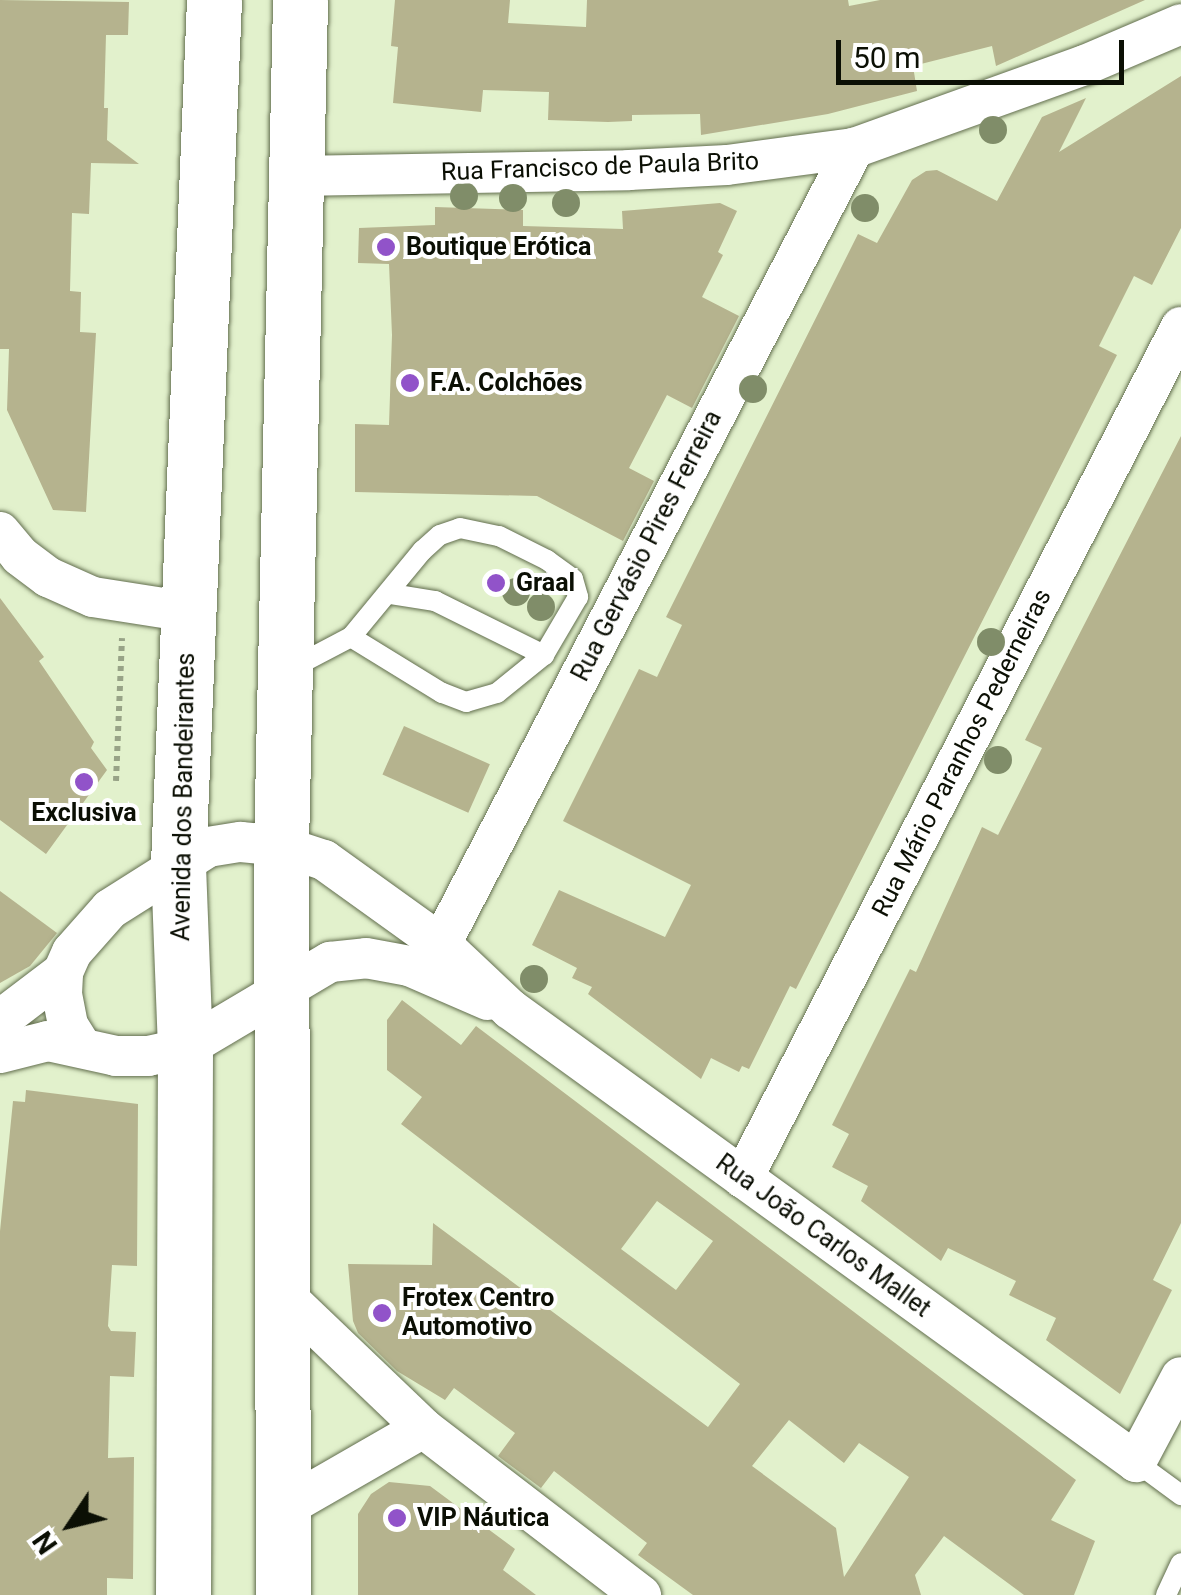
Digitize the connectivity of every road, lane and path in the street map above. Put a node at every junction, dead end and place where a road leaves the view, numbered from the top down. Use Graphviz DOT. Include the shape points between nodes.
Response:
graph roads {
  1 [pos="214,0"];
  2 [pos="300,0"];
  3 [pos="1181,24"];
  4 [pos="854,148"];
  5 [pos="296,176"];
  6 [pos="1181,327"];
  7 [pos="0,532"];
  8 [pos="390,594"];
  9 [pos="122,602"];
  10 [pos="188,612"];
  11 [pos="351,637"];
  12 [pos="544,654"];
  13 [pos="286,672"];
  14 [pos="116,782"];
  15 [pos="282,846"];
  16 [pos="178,862"];
  17 [pos="441,944"];
  18 [pos="63,972"];
  19 [pos="280,989"];
  20 [pos="510,1009"];
  21 [pos="0,1020"];
  22 [pos="82,1046"];
  23 [pos="185,1048"];
  24 [pos="0,1053"];
  25 [pos="743,1178"];
  26 [pos="284,1294"];
  27 [pos="1181,1378"];
  28 [pos="422,1428"];
  29 [pos="1136,1462"];
  30 [pos="1181,1495"];
  31 [pos="284,1508"];
  32 [pos="1181,1564"];
  33 [pos="183,1595"];
  34 [pos="283,1595"];
  35 [pos="640,1595"];
  36 [pos="1166,1595"];
  1 -- 10 [label="highway, Avenida dos Bandeirantes"];
  2 -- 5 [label="highway"];
  3 -- 4 [label="street, Rua Francisco de Paula Brito"];
  4 -- 5 [label="street, Rua Francisco de Paula Brito" via="727,165"];
  4 -- 17 [label="street, Rua Gervásio Pires Ferreira"];
  5 -- 13 [label="highway"];
  6 -- 25 [label="street, Rua Mário Paranhos Pederneiras"];
  7 -- 9 [label="street" via="48,577"];
  8 -- 11 [label="lane"];
  8 -- 12 [label="lane" via="435,601"];
  8 -- 12 [label="lane" via="440,535 460,528 499,536 572,579 578,597"];
  9 -- 10 [label="street"];
  9 -- 14 [label="path"];
  10 -- 16 [label="highway, Avenida dos Bandeirantes"];
  11 -- 12 [label="lane" via="466,702 497,692"];
  11 -- 13 [label="lane"];
  13 -- 15 [label="highway"];
  15 -- 16 [label="street, Rua João Carlos Mallet" via="241,842"];
  15 -- 17 [label="street, Rua João Carlos Mallet" via="324,860"];
  15 -- 19 [label="highway"];
  16 -- 18 [label="street, Rua João Carlos Mallet" via="110,910"];
  16 -- 23 [label="highway, Avenida dos Bandeirantes"];
  17 -- 20 [label="street, Rua João Carlos Mallet"];
  18 -- 21 [label="street, Rua João Carlos Mallet"];
  18 -- 22 [label="street" via="68,1025"];
  19 -- 20 [label="street, Rua João Carlos Mallet" via="330,962 366,958 409,966"];
  19 -- 23 [label="street, Rua João Carlos Mallet"];
  19 -- 26 [label="highway"];
  20 -- 25 [label="street, Rua João Carlos Mallet"];
  22 -- 23 [label="street" via="116,1056"];
  22 -- 24 [label="street" via="48,1041"];
  23 -- 33 [label="highway, Avenida dos Bandeirantes"];
  25 -- 29 [label="street, Rua João Carlos Mallet"];
  26 -- 28 [label="street"];
  26 -- 31 [label="highway"];
  27 -- 29 [label="street"];
  28 -- 31 [label="street"];
  28 -- 35 [label="street"];
  29 -- 30 [label="lane"];
  31 -- 34 [label="highway"];
  32 -- 36 [label="lane"];
}
